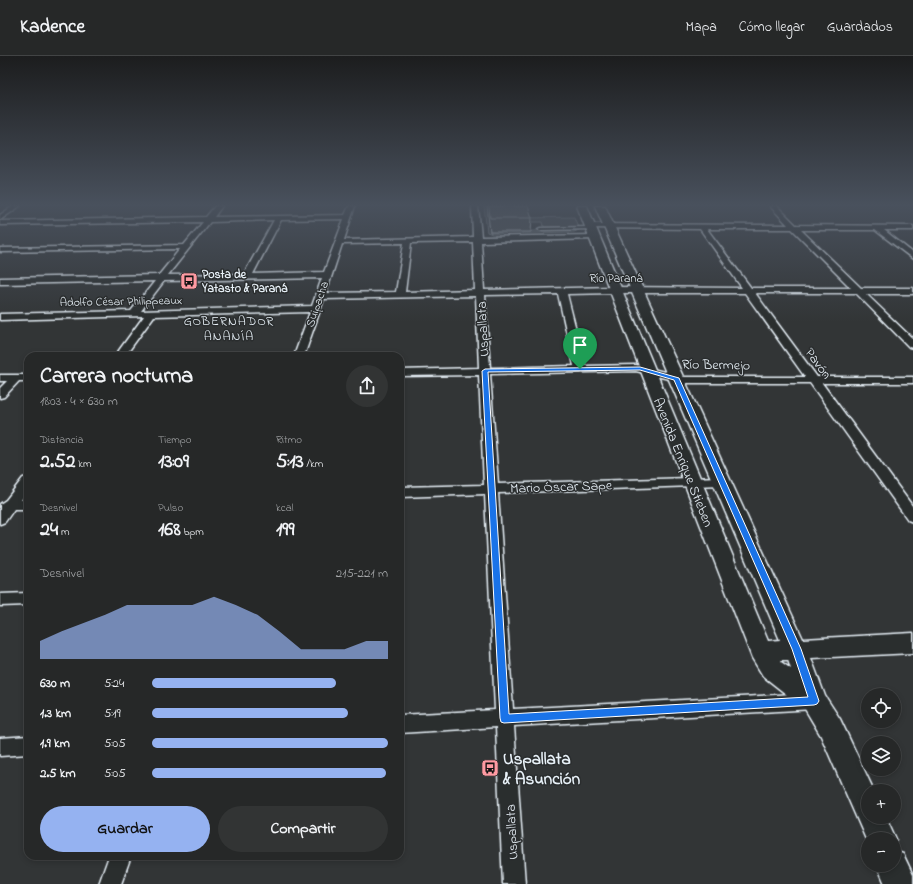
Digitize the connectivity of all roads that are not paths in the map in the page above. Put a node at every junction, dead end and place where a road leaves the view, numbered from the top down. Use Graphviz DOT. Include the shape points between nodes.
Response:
graph roads {
  1 [pos="265,245"];
  2 [pos="338,245"];
  3 [pos="407,245"];
  4 [pos="477,245"];
  5 [pos="595,245"];
  6 [pos="617,245"];
  7 [pos="715,245"];
  8 [pos="812,245"];
  9 [pos="898,245"];
  10 [pos="187,247"];
  11 [pos="0,250"];
  12 [pos="913,256"];
  13 [pos="327,275"];
  14 [pos="247,277"];
  15 [pos="162,278"];
  16 [pos="0,281"];
  17 [pos="616,290"];
  18 [pos="637,290"];
  19 [pos="748,290"];
  20 [pos="858,290"];
  21 [pos="913,290"];
  22 [pos="562,291"];
  23 [pos="480,293"];
  24 [pos="400,294"];
  25 [pos="320,296"];
  26 [pos="315,309"];
  27 [pos="151,313"];
  28 [pos="134,314"];
  29 [pos="0,317"];
  30 [pos="913,345"];
  31 [pos="123,352"];
  32 [pos="300,352"];
  33 [pos="580,369"];
  34 [pos="485,371"];
  35 [pos="648,371"];
  36 [pos="404,373"];
  37 [pos="0,378"];
  38 [pos="16,378"];
  39 [pos="24,378"];
  40 [pos="676,378"];
  41 [pos="813,380"];
  42 [pos="913,380"];
  43 [pos="0,395"];
  44 [pos="722,481"];
  45 [pos="692,482"];
  46 [pos="24,485"];
  47 [pos="492,489"];
  48 [pos="404,492"];
  49 [pos="24,504"];
  50 [pos="6,505"];
  51 [pos="913,517"];
  52 [pos="0,519"];
  53 [pos="24,599"];
  54 [pos="0,600"];
  55 [pos="913,643"];
  56 [pos="796,649"];
  57 [pos="760,651"];
  58 [pos="814,701"];
  59 [pos="504,718"];
  60 [pos="404,724"];
  61 [pos="24,745"];
  62 [pos="0,747"];
  63 [pos="861,795"];
  64 [pos="119,860"];
  65 [pos="895,872"];
  66 [pos="110,884"];
  67 [pos="514,884"];
  68 [pos="901,884"];
  1 -- 14 [label="street"];
  2 -- 13 [label="street, Suipacha"];
  3 -- 24 [label="street"];
  4 -- 23 [label="street, Uspallata"];
  5 -- 17 [label="main road, Avenida Enrique Stieben"];
  6 -- 18 [label="main road, Avenida Enrique Stieben"];
  7 -- 19 [label="street, Pavón"];
  8 -- 20 [label="street"];
  9 -- 12 [label="street"];
  10 -- 11 [label="street"];
  10 -- 15 [label="street"];
  13 -- 14 [label="street"];
  13 -- 25 [label="street, Suipacha"];
  14 -- 15 [label="street"];
  15 -- 16 [label="street"];
  15 -- 28 [label="street"];
  17 -- 18 [label="street, Río Paraná"];
  17 -- 22 [label="street, Río Paraná"];
  17 -- 35 [label="main road, Avenida Enrique Stieben"];
  18 -- 19 [label="street, Río Paraná"];
  18 -- 40 [label="main road, Avenida Enrique Stieben"];
  19 -- 20 [label="street, Río Paraná"];
  19 -- 41 [label="street, Pavón"];
  20 -- 21 [label="street, Río Paraná"];
  20 -- 30 [label="street"];
  22 -- 23 [label="street, Río Paraná"];
  22 -- 33 [label="street"];
  23 -- 24 [label="street, Río Paraná"];
  23 -- 34 [label="street, Uspallata"];
  24 -- 25 [label="street, Río Paraná"];
  25 -- 26 [label="street, Suipacha"];
  26 -- 27 [label="street, Adolfo César Philippeaux"];
  26 -- 32 [label="street, Suipacha"];
  27 -- 28 [label="street, Adolfo César Philippeaux"];
  27 -- 31 [label="street"];
  28 -- 29 [label="street, Adolfo César Philippeaux"];
  33 -- 34 [label="street, Río Bermejo"];
  33 -- 35 [label="street, Río Bermejo" via="636,368"];
  34 -- 36 [label="street, Río Bermejo"];
  34 -- 47 [label="street, Uspallata"];
  35 -- 40 [label="street, Río Bermejo"];
  35 -- 45 [label="main road, Avenida Enrique Stieben"];
  37 -- 38 [label="street"];
  38 -- 39 [label="street"];
  38 -- 43 [label="street"];
  40 -- 41 [label="street, Río Bermejo"];
  40 -- 44 [label="main road, Avenida Enrique Stieben"];
  41 -- 42 [label="street, Río Bermejo"];
  41 -- 51 [label="street, Pavón"];
  44 -- 45 [label="street, Mario Óscar Sape"];
  44 -- 56 [label="main road, Avenida Enrique Stieben"];
  45 -- 47 [label="street, Mario Óscar Sape"];
  45 -- 57 [label="main road, Avenida Enrique Stieben"];
  46 -- 50 [label="street"];
  47 -- 48 [label="street, Mario Óscar Sape"];
  47 -- 59 [label="street, Uspallata"];
  49 -- 50 [label="street"];
  50 -- 52 [label="street"];
  53 -- 54 [label="street"];
  55 -- 56 [label="main road"];
  56 -- 57 [label="main road"];
  56 -- 58 [label="main road, Avenida Enrique Stieben"];
  57 -- 58 [label="main road, Avenida Enrique Stieben" via="772,669"];
  58 -- 59 [label="street"];
  58 -- 63 [label="main road, Avenida Enrique Stieben" via="831,728"];
  59 -- 60 [label="street"];
  59 -- 67 [label="street, Uspallata"];
  61 -- 62 [label="street"];
  64 -- 66 [label="street"];
  65 -- 68 [label="main road"];
}
